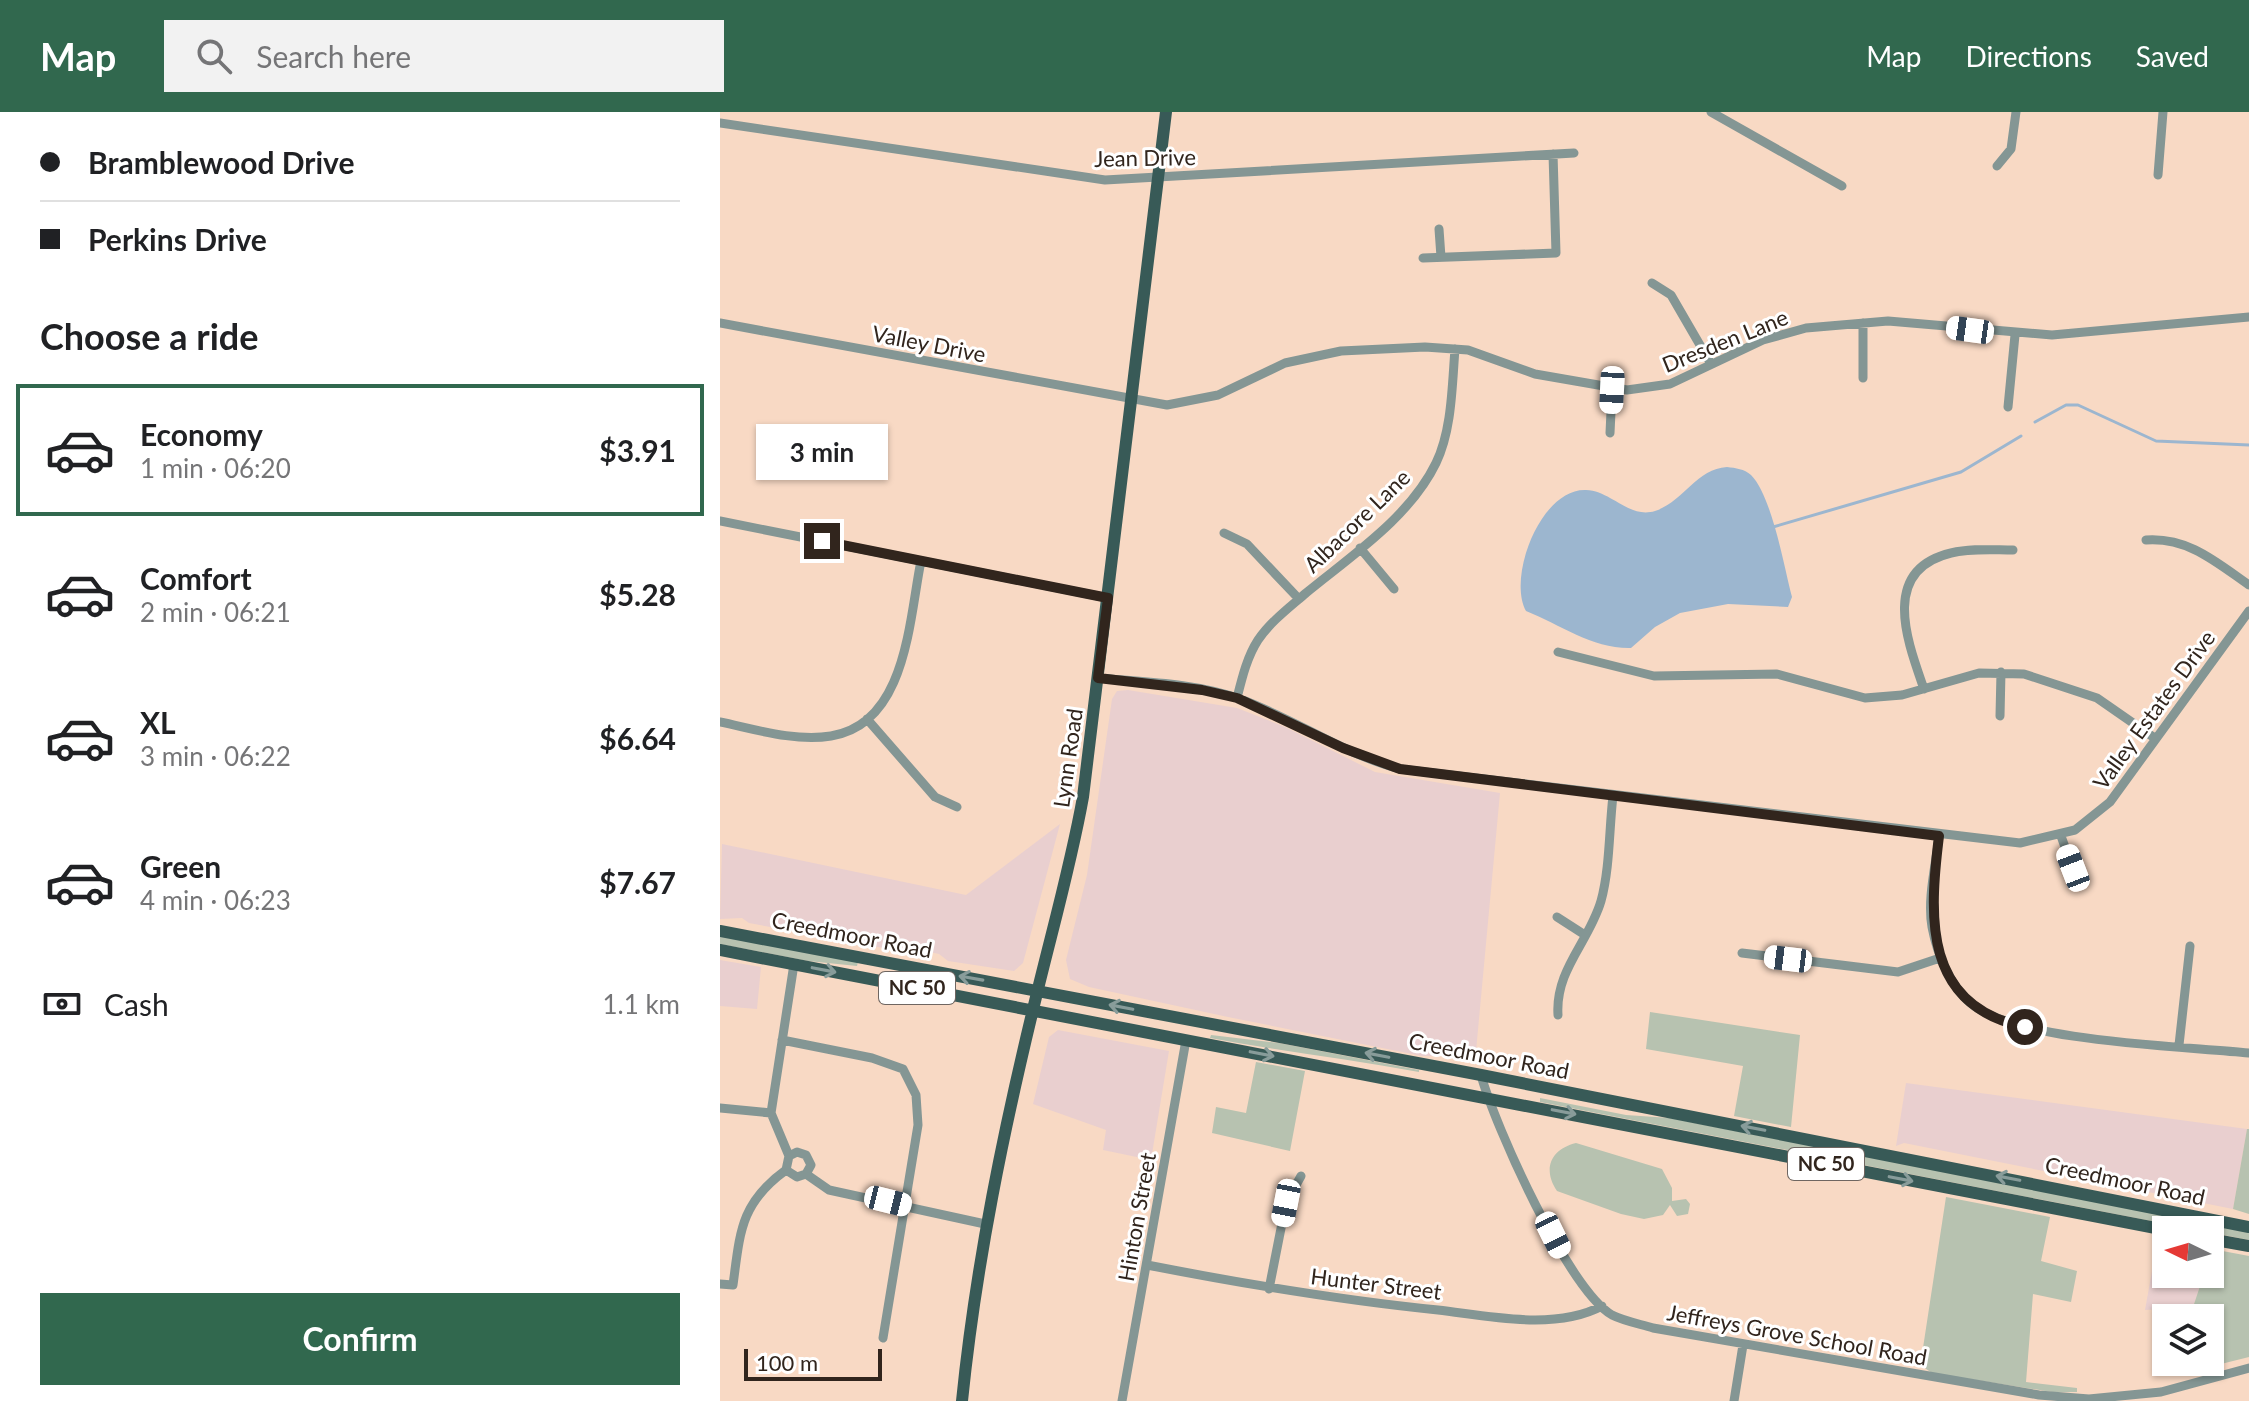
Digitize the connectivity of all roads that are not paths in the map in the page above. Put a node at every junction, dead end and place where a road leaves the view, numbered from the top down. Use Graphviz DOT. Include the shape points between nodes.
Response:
graph roads {
  1 [pos="1166,112"];
  2 [pos="1711,112"];
  3 [pos="2016,112"];
  4 [pos="2163,112"];
  5 [pos="720,123"];
  6 [pos="1574,153"];
  7 [pos="1553,154"];
  8 [pos="1997,166"];
  9 [pos="2158,175"];
  10 [pos="1158,177"];
  11 [pos="1842,186"];
  12 [pos="1439,229"];
  13 [pos="1441,257"];
  14 [pos="1423,258"];
  15 [pos="1652,283"];
  16 [pos="2249,317"];
  17 [pos="720,323"];
  18 [pos="1863,323"];
  19 [pos="2015,335"];
  20 [pos="1455,349"];
  21 [pos="1711,364"];
  22 [pos="1863,378"];
  23 [pos="1612,390"];
  24 [pos="1132,400"];
  25 [pos="2008,407"];
  26 [pos="1610,433"];
  27 [pos="720,521"];
  28 [pos="1224,533"];
  29 [pos="2146,540"];
  30 [pos="1360,548"];
  31 [pos="2013,550"];
  32 [pos="921,561"];
  33 [pos="2249,585"];
  34 [pos="1394,589"];
  35 [pos="1108,598"];
  36 [pos="1299,599"];
  37 [pos="2249,611"];
  38 [pos="1558,652"];
  39 [pos="2001,672"];
  40 [pos="1098,678"];
  41 [pos="1924,689"];
  42 [pos="1237,698"];
  43 [pos="2000,716"];
  44 [pos="867,719"];
  45 [pos="720,722"];
  46 [pos="2156,739"];
  47 [pos="1613,796"];
  48 [pos="957,807"];
  49 [pos="1939,836"];
  50 [pos="2061,836"];
  51 [pos="2078,883"];
  52 [pos="1557,917"];
  53 [pos="720,931"];
  54 [pos="1585,935"];
  55 [pos="2190,946"];
  56 [pos="720,950"];
  57 [pos="1742,953"];
  58 [pos="1940,958"];
  59 [pos="794,964"];
  60 [pos="1037,991"];
  61 [pos="1033,1011"];
  62 [pos="1558,1015"];
  63 [pos="782,1040"];
  64 [pos="1186,1040"];
  65 [pos="2179,1045"];
  66 [pos="2249,1053"];
  67 [pos="1481,1075"];
  68 [pos="1487,1097"];
  69 [pos="720,1108"];
  70 [pos="771,1113"];
  71 [pos="789,1156"];
  72 [pos="786,1170"];
  73 [pos="806,1174"];
  74 [pos="1301,1176"];
  75 [pos="906,1206"];
  76 [pos="985,1224"];
  77 [pos="2152,1227"];
  78 [pos="2249,1227"];
  79 [pos="2224,1242"];
  80 [pos="2249,1246"];
  81 [pos="1147,1265"];
  82 [pos="720,1284"];
  83 [pos="1269,1289"];
  84 [pos="1602,1306"];
  85 [pos="883,1338"];
  86 [pos="1743,1345"];
  87 [pos="2249,1368"];
  88 [pos="962,1401"];
  89 [pos="1122,1401"];
  90 [pos="1734,1401"];
  1 -- 10 [label="main road, Lynn Road"];
  2 -- 11 [label="street"];
  3 -- 8 [label="street" via="2011,149"];
  4 -- 9 [label="street"];
  5 -- 10 [label="street, Jean Drive" via="1105,180"];
  6 -- 7 [label="street, Jean Drive"];
  7 -- 10 [label="street, Jean Drive"];
  7 -- 13 [label="street" via="1556,253"];
  10 -- 24 [label="main road, Lynn Road"];
  12 -- 13 [label="street"];
  13 -- 14 [label="street"];
  15 -- 21 [label="street" via="1671,295"];
  16 -- 19 [label="street, Dresden Lane"];
  17 -- 24 [label="street, Valley Drive"];
  18 -- 19 [label="street, Dresden Lane" via="1913,322"];
  18 -- 21 [label="street, Dresden Lane" via="1782,333"];
  18 -- 22 [label="street"];
  19 -- 25 [label="street"];
  20 -- 23 [label="street, Dresden Lane"];
  20 -- 24 [label="street, Dresden Lane" via="1341,351 1285,363 1218,395 1184,404"];
  20 -- 30 [label="street, Albacore Lane" via="1446,428 1436,463 1406,506"];
  21 -- 23 [label="street, Dresden Lane" via="1660,387"];
  23 -- 26 [label="street"];
  24 -- 35 [label="main road, Lynn Road"];
  27 -- 32 [label="street"];
  28 -- 36 [label="street" via="1247,544"];
  29 -- 33 [label="street" via="2167,538 2188,545"];
  30 -- 34 [label="street"];
  30 -- 36 [label="street, Albacore Lane"];
  31 -- 41 [label="street" via="1949,553 1912,581 1903,622"];
  32 -- 35 [label="street"];
  32 -- 44 [label="street" via="893,687"];
  35 -- 40 [label="main road, Lynn Road"];
  36 -- 42 [label="street, Albacore Lane" via="1259,639"];
  37 -- 46 [label="street, Valley Estates Drive"];
  38 -- 41 [label="street" via="1654,676 1777,674 1865,698"];
  39 -- 41 [label="street"];
  39 -- 43 [label="street"];
  39 -- 46 [label="street" via="2088,693"];
  40 -- 42 [label="street, Valley Estates Drive"];
  40 -- 60 [label="main road, Lynn Road" via="1074,851"];
  42 -- 47 [label="street, Valley Estates Drive" via="1400,769"];
  44 -- 45 [label="street" via="831,736 806,737"];
  44 -- 48 [label="street" via="935,797"];
  46 -- 50 [label="street, Valley Estates Drive" via="2110,802"];
  47 -- 49 [label="street, Valley Estates Drive"];
  47 -- 54 [label="street" via="1602,896"];
  49 -- 50 [label="street, Valley Estates Drive" via="2008,843"];
  49 -- 58 [label="street" via="1931,900"];
  50 -- 51 [label="street"];
  52 -- 54 [label="street"];
  60 -- 53 [label="main road, Creedmoor Road / NC 50, one-way"];
  54 -- 62 [label="street" via="1560,984"];
  55 -- 65 [label="street"];
  56 -- 59 [label="main road, Creedmoor Road / NC 50"];
  57 -- 58 [label="street" via="1898,972"];
  58 -- 65 [label="street" via="1973,1006 2008,1024"];
  59 -- 61 [label="main road, Creedmoor Road / NC 50, one-way"];
  59 -- 63 [label="street"];
  60 -- 61 [label="main road, Lynn Road"];
  67 -- 60 [label="main road, Creedmoor Road / NC 50, one-way"];
  61 -- 64 [label="main road, Creedmoor Road / NC 50"];
  61 -- 76 [label="main road, Lynn Road"];
  63 -- 70 [label="street"];
  63 -- 75 [label="street" via="903,1069 916,1095 918,1125"];
  64 -- 68 [label="main road, Creedmoor Road / NC 50, one-way"];
  64 -- 81 [label="street, Hinton Street"];
  65 -- 66 [label="street"];
  67 -- 68 [label="street, Jeffreys Grove School Road"];
  78 -- 67 [label="main road, Creedmoor Road / NC 50, one-way"];
  68 -- 77 [label="main road, Creedmoor Road / NC 50, one-way"];
  68 -- 84 [label="street, Jeffreys Grove School Road" via="1567,1263"];
  69 -- 70 [label="street"];
  70 -- 71 [label="street"];
  71 -- 72 [label="street"];
  71 -- 73 [label="street" via="806,1155 811,1165"];
  72 -- 73 [label="street" via="797,1177"];
  72 -- 82 [label="street" via="746,1211 733,1285"];
  73 -- 75 [label="street" via="829,1190"];
  74 -- 83 [label="street" via="1286,1203"];
  75 -- 76 [label="street"];
  75 -- 85 [label="street"];
  76 -- 88 [label="main road, Lynn Road"];
  79 -- 80 [label="main road, Creedmoor Road"];
  81 -- 83 [label="street, Hunter Street"];
  81 -- 89 [label="street, Hinton Street"];
  83 -- 84 [label="street, Hunter Street" via="1508,1318 1560,1318"];
  84 -- 86 [label="street, Jeffreys Grove School Road" via="1612,1315 1653,1328"];
  86 -- 87 [label="street, Jeffreys Grove School Road" via="2089,1399 2161,1392"];
  86 -- 90 [label="street"];
}
